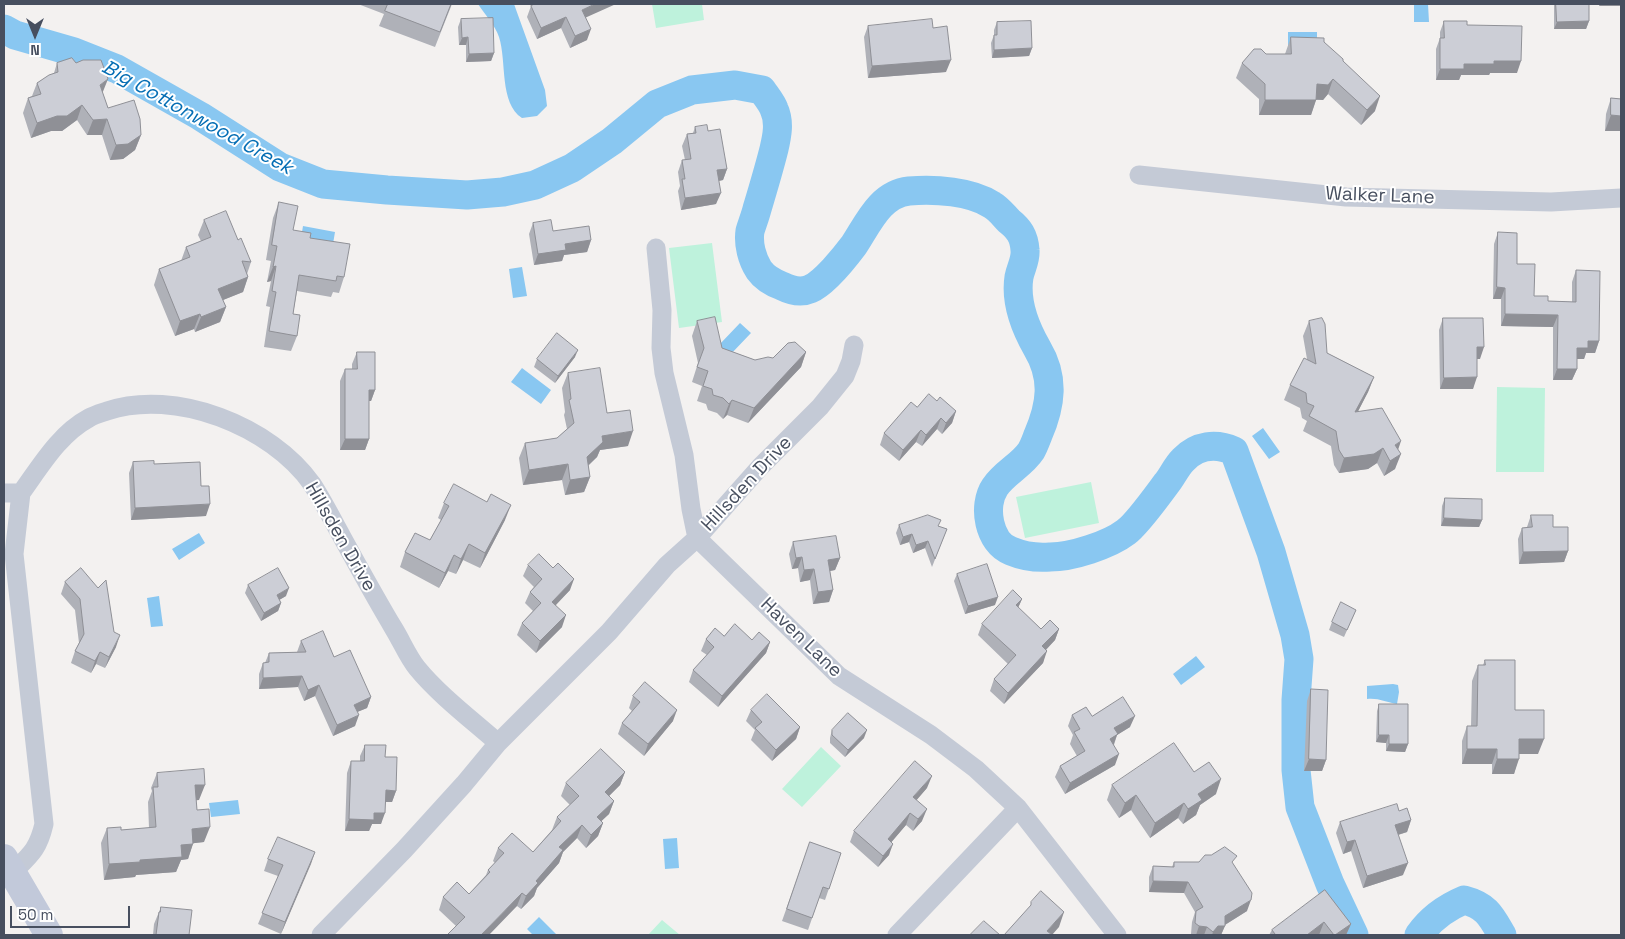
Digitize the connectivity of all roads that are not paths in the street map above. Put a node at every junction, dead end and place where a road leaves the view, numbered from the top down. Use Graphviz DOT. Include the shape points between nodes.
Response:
graph roads {
  1 [pos="1139,175"];
  2 [pos="1621,198"];
  3 [pos="656,248"];
  4 [pos="854,345"];
  5 [pos="12,493"];
  6 [pos="697,538"];
  7 [pos="498,743"];
  8 [pos="1018,808"];
  9 [pos="8,865"];
  10 [pos="49,935"];
  11 [pos="321,935"];
  12 [pos="897,935"];
  13 [pos="1117,935"];
  1 -- 2 [label="street, Walker Lane" via="1354,197 1551,202"];
  3 -- 6 [label="street" via="664,373 684,455"];
  4 -- 6 [label="street, Hillsden Drive" via="851,361 839,384"];
  5 -- 7 [label="street, Hillsden Drive" via="73,429 90,417 115,408 145,403 183,407 255,433 288,457 312,484 417,668"];
  5 -- 9 [label="street, Hillsden Drive" via="14,554 44,824 40,841 31,854"];
  6 -- 7 [label="street, Hillsden Drive"];
  6 -- 8 [label="street, Haven Lane" via="839,676 930,735"];
  7 -- 11 [label="street, Hillsden Drive" via="404,850"];
  8 -- 12 [label="street"];
  8 -- 13 [label="street, Haven Lane"];
  9 -- 10 [label="main road"];
}
